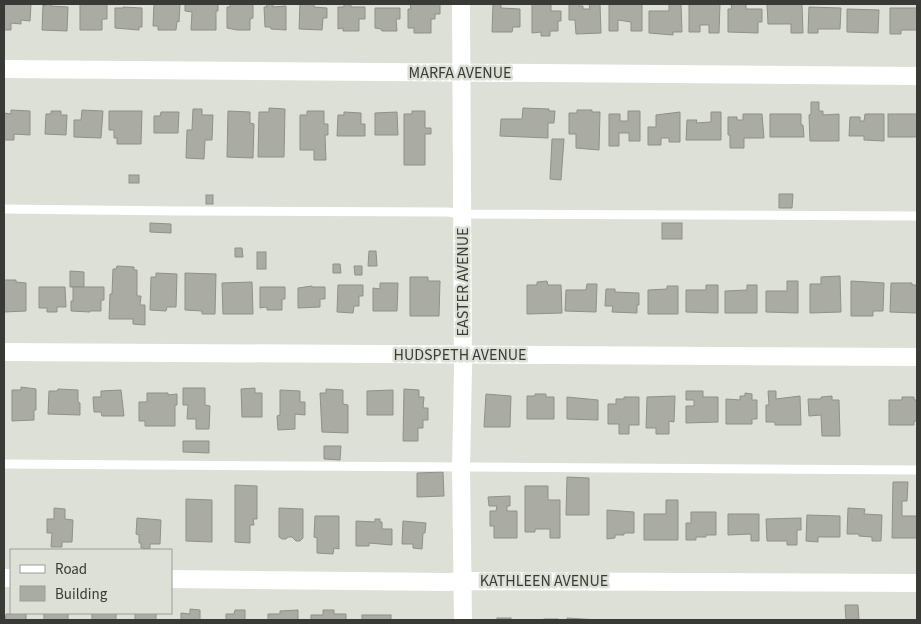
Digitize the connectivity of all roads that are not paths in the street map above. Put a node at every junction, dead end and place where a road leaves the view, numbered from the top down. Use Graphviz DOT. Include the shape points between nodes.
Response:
graph roads {
  1 [pos="461,4"];
  2 [pos="4,69"];
  3 [pos="461,73"];
  4 [pos="917,76"];
  5 [pos="4,209"];
  6 [pos="462,214"];
  7 [pos="917,216"];
  8 [pos="4,352"];
  9 [pos="463,354"];
  10 [pos="917,357"];
  11 [pos="4,464"];
  12 [pos="462,468"];
  13 [pos="917,470"];
  14 [pos="172,580"];
  15 [pos="463,581"];
  16 [pos="917,583"];
  17 [pos="463,620"];
  1 -- 3 [label="street, EASTER AVENUE"];
  2 -- 3 [label="street, MARFA AVENUE"];
  3 -- 4 [label="street, MARFA AVENUE"];
  3 -- 6 [label="street, EASTER AVENUE"];
  5 -- 6 [label="lane"];
  6 -- 7 [label="lane"];
  6 -- 9 [label="street, EASTER AVENUE"];
  8 -- 9 [label="street, HUDSPETH AVENUE"];
  9 -- 10 [label="street, HUDSPETH AVENUE"];
  9 -- 12 [label="street, EASTER AVENUE"];
  11 -- 12 [label="lane"];
  12 -- 13 [label="lane"];
  12 -- 15 [label="street, EASTER AVENUE"];
  14 -- 15 [label="street, KATHLEEN AVENUE"];
  15 -- 16 [label="street, KATHLEEN AVENUE"];
  15 -- 17 [label="street, EASTER AVENUE"];
}
